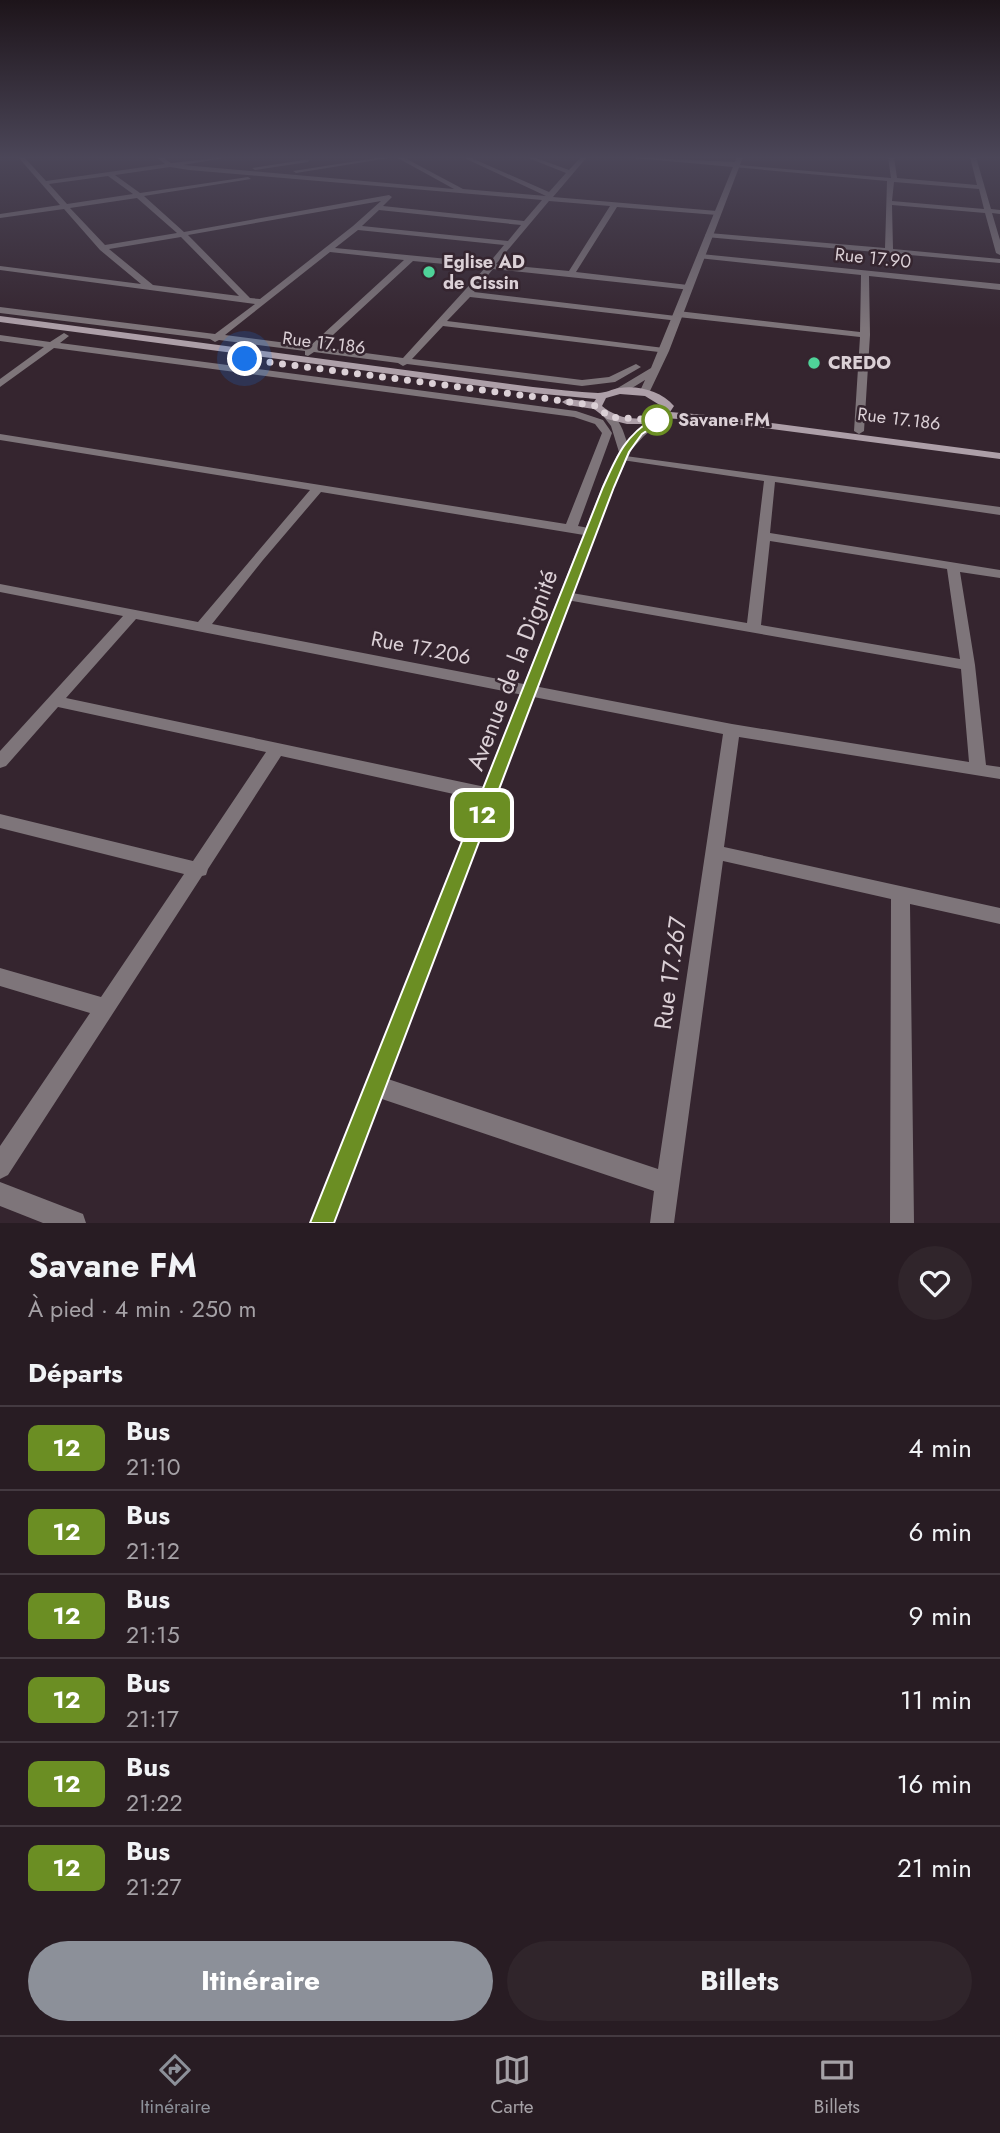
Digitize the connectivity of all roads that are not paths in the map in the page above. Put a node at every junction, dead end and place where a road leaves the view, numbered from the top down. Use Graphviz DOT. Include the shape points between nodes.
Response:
graph roads {
  1 [pos="75,214"];
  2 [pos="159,214"];
  3 [pos="295,214"];
  4 [pos="372,214"];
  5 [pos="439,214"];
  6 [pos="534,214"];
  7 [pos="609,214"];
  8 [pos="717,214"];
  9 [pos="889,214"];
  10 [pos="989,214"];
  11 [pos="526,223"];
  12 [pos="356,228"];
  13 [pos="182,234"];
  14 [pos="709,235"];
  15 [pos="509,243"];
  16 [pos="103,248"];
  17 [pos="328,250"];
  18 [pos="889,251"];
  19 [pos="1000,253"];
  20 [pos="701,256"];
  21 [pos="411,258"];
  22 [pos="1000,261"];
  23 [pos="491,266"];
  24 [pos="0,268"];
  25 [pos="571,274"];
  26 [pos="865,274"];
  27 [pos="1000,287"];
  28 [pos="688,288"];
  29 [pos="152,289"];
  30 [pos="468,294"];
  31 [pos="247,300"];
  32 [pos="262,302"];
  33 [pos="0,310"];
  34 [pos="677,316"];
  35 [pos="0,319"];
  36 [pos="441,323"];
  37 [pos="0,328"];
  38 [pos="865,335"];
  39 [pos="64,336"];
  40 [pos="217,337"];
  41 [pos="0,338"];
  42 [pos="51,345"];
  43 [pos="206,346"];
  44 [pos="312,349"];
  45 [pos="664,351"];
  46 [pos="302,359"];
  47 [pos="407,360"];
  48 [pos="636,367"];
  49 [pos="656,369"];
  50 [pos="397,370"];
  51 [pos="0,384"];
  52 [pos="620,391"];
  53 [pos="645,391"];
  54 [pos="599,401"];
  55 [pos="664,414"];
  56 [pos="609,417"];
  57 [pos="859,431"];
  58 [pos="0,437"];
  59 [pos="1000,450"];
  60 [pos="623,454"];
  61 [pos="1000,456"];
  62 [pos="770,478"];
  63 [pos="318,488"];
  64 [pos="1000,511"];
  65 [pos="570,529"];
  66 [pos="590,532"];
  67 [pos="764,536"];
  68 [pos="953,566"];
  69 [pos="1000,574"];
  70 [pos="0,588"];
  71 [pos="566,596"];
  72 [pos="132,615"];
  73 [pos="202,627"];
  74 [pos="754,627"];
  75 [pos="968,664"];
  76 [pos="530,691"];
  77 [pos="57,701"];
  78 [pos="732,730"];
  79 [pos="276,750"];
  80 [pos="0,762"];
  81 [pos="978,768"];
  82 [pos="1000,773"];
  83 [pos="490,795"];
  84 [pos="0,821"];
  85 [pos="714,852"];
  86 [pos="199,870"];
  87 [pos="900,894"];
  88 [pos="1000,916"];
  89 [pos="0,977"];
  90 [pos="105,1007"];
  91 [pos="376,1086"];
  92 [pos="0,1167"];
  93 [pos="668,1184"];
  94 [pos="0,1194"];
  95 [pos="74,1223"];
  96 [pos="322,1223"];
  97 [pos="662,1223"];
  98 [pos="902,1223"];
  1 -- 16 [label="street"];
  2 -- 13 [label="street"];
  3 -- 13 [label="street"];
  4 -- 12 [label="street"];
  5 -- 11 [label="street"];
  6 -- 11 [label="street"];
  7 -- 25 [label="street"];
  8 -- 14 [label="street"];
  9 -- 18 [label="street"];
  10 -- 19 [label="street"];
  11 -- 15 [label="street"];
  12 -- 15 [label="street"];
  12 -- 17 [label="street"];
  13 -- 16 [label="street"];
  13 -- 31 [label="street"];
  14 -- 18 [label="street"];
  14 -- 20 [label="street"];
  15 -- 23 [label="street"];
  16 -- 29 [label="street"];
  17 -- 21 [label="street"];
  17 -- 32 [label="street"];
  18 -- 22 [label="street"];
  20 -- 26 [label="street, Rue 17.90"];
  20 -- 28 [label="street"];
  21 -- 23 [label="street"];
  21 -- 44 [label="street"];
  23 -- 25 [label="street"];
  23 -- 30 [label="street"];
  24 -- 29 [label="street"];
  25 -- 28 [label="street"];
  26 -- 27 [label="street, Rue 17.90"];
  26 -- 38 [label="street"];
  28 -- 34 [label="street"];
  29 -- 31 [label="street"];
  30 -- 34 [label="street"];
  30 -- 36 [label="street"];
  31 -- 32 [label="street"];
  32 -- 40 [label="street"];
  33 -- 40 [label="street"];
  34 -- 38 [label="street"];
  34 -- 45 [label="street"];
  35 -- 43 [label="main road, Rue 17.186"];
  36 -- 45 [label="street"];
  36 -- 47 [label="street"];
  37 -- 39 [label="main road"];
  38 -- 57 [label="street"];
  39 -- 42 [label="street"];
  39 -- 54 [label="main road"];
  40 -- 43 [label="street"];
  40 -- 44 [label="street"];
  41 -- 42 [label="street"];
  42 -- 51 [label="street"];
  42 -- 65 [label="street" via="576,414 599,422 607,433"];
  43 -- 46 [label="main road, Rue 17.186"];
  44 -- 46 [label="street"];
  44 -- 47 [label="street"];
  45 -- 49 [label="street"];
  46 -- 50 [label="main road, Rue 17.186"];
  47 -- 48 [label="street" via="582,383 611,380"];
  47 -- 50 [label="street"];
  49 -- 52 [label="street"];
  49 -- 53 [label="street"];
  50 -- 54 [label="main road, Rue 17.186"];
  52 -- 53 [label="main road"];
  52 -- 54 [label="main road"];
  53 -- 55 [label="main road" via="659,396"];
  54 -- 56 [label="main road"];
  55 -- 56 [label="main road"];
  55 -- 57 [label="main road, Rue 17.186"];
  55 -- 60 [label="street, Avenue de la Dignité" via="639,432"];
  55 -- 61 [label="main road"];
  56 -- 60 [label="street"];
  57 -- 59 [label="main road, Rue 17.186"];
  58 -- 63 [label="street"];
  60 -- 62 [label="street"];
  60 -- 66 [label="street, Avenue de la Dignité"];
  62 -- 64 [label="street"];
  62 -- 67 [label="street"];
  63 -- 65 [label="street"];
  63 -- 73 [label="street"];
  65 -- 66 [label="street"];
  66 -- 71 [label="street, Avenue de la Dignité"];
  67 -- 68 [label="street"];
  67 -- 74 [label="street"];
  68 -- 69 [label="street"];
  68 -- 75 [label="street"];
  70 -- 72 [label="street, Rue 17.206"];
  71 -- 74 [label="street"];
  71 -- 76 [label="street, Avenue de la Dignité"];
  72 -- 73 [label="street, Rue 17.206"];
  72 -- 77 [label="street"];
  73 -- 76 [label="street, Rue 17.206"];
  74 -- 75 [label="street"];
  75 -- 81 [label="street"];
  76 -- 78 [label="street, Rue 17.206"];
  76 -- 83 [label="street, Avenue de la Dignité"];
  77 -- 79 [label="street"];
  77 -- 80 [label="street"];
  78 -- 81 [label="street, Rue 17.206"];
  78 -- 85 [label="street, Rue 17.267"];
  79 -- 83 [label="street"];
  79 -- 86 [label="street"];
  81 -- 82 [label="street, Rue 17.206"];
  83 -- 91 [label="street, Avenue de la Dignité"];
  84 -- 86 [label="street"];
  85 -- 87 [label="street"];
  85 -- 93 [label="street, Rue 17.267"];
  86 -- 90 [label="street"];
  87 -- 88 [label="street"];
  87 -- 98 [label="street"];
  89 -- 90 [label="street"];
  90 -- 92 [label="street"];
  91 -- 93 [label="street"];
  91 -- 96 [label="street, Avenue de la Dignité"];
  93 -- 97 [label="street, Rue 17.267"];
  94 -- 95 [label="street"];
}
